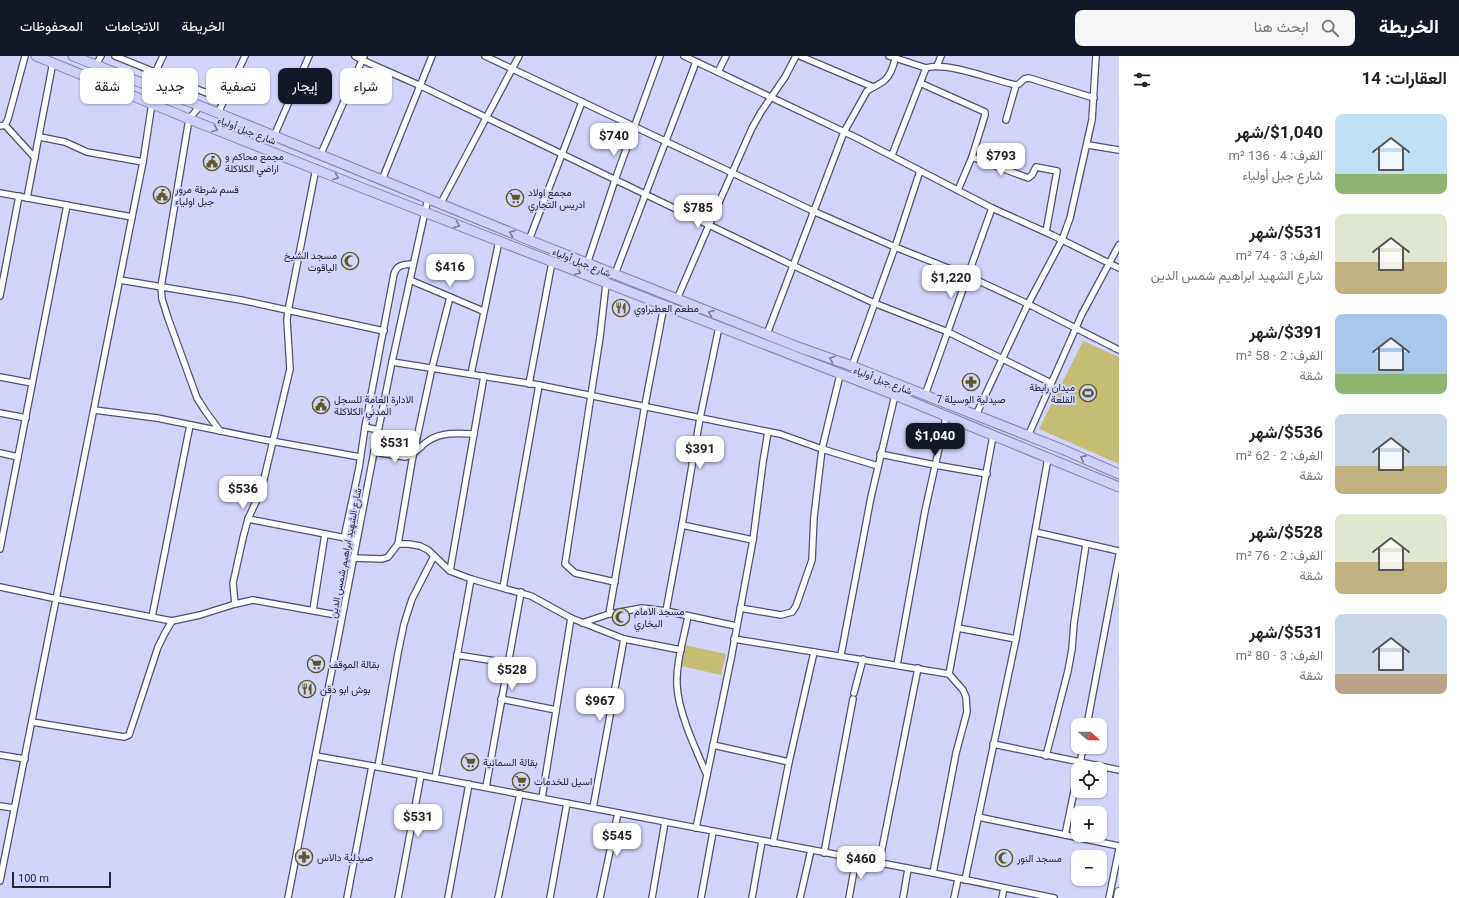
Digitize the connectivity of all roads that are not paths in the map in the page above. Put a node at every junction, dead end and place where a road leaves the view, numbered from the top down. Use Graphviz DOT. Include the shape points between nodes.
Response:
graph roads {
  1 [pos="25,56"];
  2 [pos="36,56"];
  3 [pos="73,56"];
  4 [pos="100,56"];
  5 [pos="115,56"];
  6 [pos="163,56"];
  7 [pos="245,56"];
  8 [pos="309,56"];
  9 [pos="356,56"];
  10 [pos="432,56"];
  11 [pos="486,56"];
  12 [pos="519,56"];
  13 [pos="660,56"];
  14 [pos="684,56"];
  15 [pos="726,56"];
  16 [pos="796,56"];
  17 [pos="800,56"];
  18 [pos="889,56"];
  19 [pos="941,56"];
  20 [pos="1096,56"];
  21 [pos="896,57"];
  22 [pos="363,58"];
  23 [pos="53,62"];
  24 [pos="696,62"];
  25 [pos="96,65"];
  26 [pos="937,66"];
  27 [pos="143,68"];
  28 [pos="157,68"];
  29 [pos="239,68"];
  30 [pos="512,68"];
  31 [pos="926,68"];
  32 [pos="718,72"];
  33 [pos="142,83"];
  34 [pos="920,83"];
  35 [pos="1016,85"];
  36 [pos="421,86"];
  37 [pos="873,87"];
  38 [pos="771,97"];
  39 [pos="1094,98"];
  40 [pos="142,99"];
  41 [pos="582,102"];
  42 [pos="152,104"];
  43 [pos="154,104"];
  44 [pos="195,104"];
  45 [pos="222,104"];
  46 [pos="200,106"];
  47 [pos="218,113"];
  48 [pos="486,117"];
  49 [pos="189,119"];
  50 [pos="1006,120"];
  51 [pos="2,126"];
  52 [pos="635,127"];
  53 [pos="844,132"];
  54 [pos="274,136"];
  55 [pos="40,137"];
  56 [pos="667,142"];
  57 [pos="1088,145"];
  58 [pos="1119,150"];
  59 [pos="562,154"];
  60 [pos="892,155"];
  61 [pos="320,156"];
  62 [pos="972,156"];
  63 [pos="35,158"];
  64 [pos="143,162"];
  65 [pos="316,168"];
  66 [pos="920,171"];
  67 [pos="732,172"];
  68 [pos="382,180"];
  69 [pos="615,180"];
  70 [pos="958,190"];
  71 [pos="0,193"];
  72 [pos="646,194"];
  73 [pos="20,196"];
  74 [pos="27,198"];
  75 [pos="428,198"];
  76 [pos="441,203"];
  77 [pos="67,205"];
  78 [pos="992,208"];
  79 [pos="813,211"];
  80 [pos="425,212"];
  81 [pos="132,217"];
  82 [pos="709,225"];
  83 [pos="1046,232"];
  84 [pos="529,240"];
  85 [pos="1062,240"];
  86 [pos="499,241"];
  87 [pos="1119,245"];
  88 [pos="895,247"];
  89 [pos="552,262"];
  90 [pos="413,264"];
  91 [pos="588,264"];
  92 [pos="1110,264"];
  93 [pos="792,265"];
  94 [pos="1119,268"];
  95 [pos="615,274"];
  96 [pos="968,276"];
  97 [pos="120,280"];
  98 [pos="410,280"];
  99 [pos="606,284"];
  100 [pos="161,287"];
  101 [pos="0,296"];
  102 [pos="450,297"];
  103 [pos="677,299"];
  104 [pos="874,303"];
  105 [pos="1028,304"];
  106 [pos="664,306"];
  107 [pos="288,311"];
  108 [pos="483,312"];
  109 [pos="718,327"];
  110 [pos="1076,329"];
  111 [pos="384,331"];
  112 [pos="948,332"];
  113 [pos="767,334"];
  114 [pos="1119,350"];
  115 [pos="1002,358"];
  116 [pos="392,362"];
  117 [pos="852,366"];
  118 [pos="432,368"];
  119 [pos="470,374"];
  120 [pos="840,375"];
  121 [pos="484,376"];
  122 [pos="0,377"];
  123 [pos="32,383"];
  124 [pos="1051,383"];
  125 [pos="529,384"];
  126 [pos="539,385"];
  127 [pos="591,395"];
  128 [pos="895,395"];
  129 [pos="925,395"];
  130 [pos="645,405"];
  131 [pos="94,410"];
  132 [pos="0,414"];
  133 [pos="976,415"];
  134 [pos="946,417"];
  135 [pos="26,418"];
  136 [pos="700,418"];
  137 [pos="190,425"];
  138 [pos="365,427"];
  139 [pos="378,430"];
  140 [pos="220,431"];
  141 [pos="768,432"];
  142 [pos="474,434"];
  143 [pos="993,436"];
  144 [pos="1028,436"];
  145 [pos="273,441"];
  146 [pos="822,449"];
  147 [pos="374,452"];
  148 [pos="0,454"];
  149 [pos="414,454"];
  150 [pos="880,454"];
  151 [pos="18,457"];
  152 [pos="360,457"];
  153 [pos="1048,458"];
  154 [pos="878,466"];
  155 [pos="935,466"];
  156 [pos="987,474"];
  157 [pos="1119,474"];
  158 [pos="1119,487"];
  159 [pos="248,519"];
  160 [pos="682,525"];
  161 [pos="1035,532"];
  162 [pos="325,534"];
  163 [pos="344,538"];
  164 [pos="356,540"];
  165 [pos="753,540"];
  166 [pos="398,544"];
  167 [pos="1086,544"];
  168 [pos="0,549"];
  169 [pos="1119,551"];
  170 [pos="1119,555"];
  171 [pos="434,556"];
  172 [pos="353,558"];
  173 [pos="450,571"];
  174 [pos="471,579"];
  175 [pos="615,582"];
  176 [pos="0,587"];
  177 [pos="503,588"];
  178 [pos="521,592"];
  179 [pos="56,599"];
  180 [pos="235,604"];
  181 [pos="740,608"];
  182 [pos="313,610"];
  183 [pos="666,611"];
  184 [pos="609,614"];
  185 [pos="342,616"];
  186 [pos="688,616"];
  187 [pos="152,617"];
  188 [pos="571,618"];
  189 [pos="172,621"];
  190 [pos="582,623"];
  191 [pos="736,626"];
  192 [pos="958,628"];
  193 [pos="624,639"];
  194 [pos="734,639"];
  195 [pos="1016,639"];
  196 [pos="681,650"];
  197 [pos="814,652"];
  198 [pos="457,655"];
  199 [pos="841,655"];
  200 [pos="863,659"];
  201 [pos="508,663"];
  202 [pos="897,665"];
  203 [pos="918,668"];
  204 [pos="949,674"];
  205 [pos="501,699"];
  206 [pos="556,710"];
  207 [pos="1088,718"];
  208 [pos="32,722"];
  209 [pos="993,744"];
  210 [pos="713,746"];
  211 [pos="1082,754"];
  212 [pos="0,755"];
  213 [pos="316,756"];
  214 [pos="1046,756"];
  215 [pos="25,759"];
  216 [pos="789,762"];
  217 [pos="1080,762"];
  218 [pos="375,766"];
  219 [pos="1107,768"];
  220 [pos="1119,770"];
  221 [pos="420,775"];
  222 [pos="707,775"];
  223 [pos="434,778"];
  224 [pos="469,784"];
  225 [pos="486,787"];
  226 [pos="520,794"];
  227 [pos="542,798"];
  228 [pos="1073,798"];
  229 [pos="567,803"];
  230 [pos="0,806"];
  231 [pos="14,808"];
  232 [pos="593,808"];
  233 [pos="618,813"];
  234 [pos="978,817"];
  235 [pos="665,822"];
  236 [pos="696,828"];
  237 [pos="713,832"];
  238 [pos="1065,835"];
  239 [pos="762,841"];
  240 [pos="773,843"];
  241 [pos="1119,848"];
  242 [pos="810,850"];
  243 [pos="824,853"];
  244 [pos="856,859"];
  245 [pos="878,864"];
  246 [pos="908,869"];
  247 [pos="933,873"];
  248 [pos="958,879"];
  249 [pos="965,880"];
  250 [pos="0,881"];
  251 [pos="1004,888"];
  252 [pos="1119,892"];
  253 [pos="288,898"];
  254 [pos="347,898"];
  255 [pos="398,898"];
  256 [pos="448,898"];
  257 [pos="498,898"];
  258 [pos="550,898"];
  259 [pos="600,898"];
  260 [pos="652,898"];
  261 [pos="701,898"];
  262 [pos="752,898"];
  263 [pos="800,898"];
  264 [pos="849,898"];
  265 [pos="902,898"];
  266 [pos="954,898"];
  267 [pos="1002,898"];
  268 [pos="1053,898"];
  269 [pos="1109,898"];
  270 [pos="1118,898"];
  1 -- 51 [label="street" via="12,108"];
  2 -- 23 [label="main road, شارع جبل أولياء"];
  3 -- 25 [label="main road, شارع جبل أولياء"];
  4 -- 25 [label="street"];
  5 -- 27 [label="street"];
  6 -- 28 [label="street"];
  7 -- 29 [label="street"];
  8 -- 54 [label="street"];
  9 -- 22 [label="street"];
  10 -- 36 [label="street"];
  11 -- 30 [label="street"];
  12 -- 30 [label="street"];
  13 -- 52 [label="street"];
  14 -- 24 [label="street"];
  15 -- 32 [label="street"];
  16 -- 38 [label="street"];
  17 -- 37 [label="street"];
  18 -- 21 [label="street"];
  19 -- 26 [label="street"];
  20 -- 39 [label="street"];
  21 -- 31 [label="street"];
  21 -- 37 [label="street" via="889,75"];
  22 -- 36 [label="street"];
  22 -- 61 [label="street"];
  23 -- 40 [label="main road, شارع جبل أولياء"];
  23 -- 55 [label="street"];
  24 -- 32 [label="street"];
  24 -- 56 [label="street"];
  25 -- 33 [label="main road, شارع جبل أولياء"];
  26 -- 31 [label="street"];
  26 -- 35 [label="street"];
  30 -- 41 [label="street"];
  30 -- 48 [label="street"];
  31 -- 34 [label="street"];
  32 -- 38 [label="street"];
  34 -- 60 [label="street"];
  34 -- 62 [label="street" via="985,112"];
  35 -- 39 [label="street" via="1026,78"];
  35 -- 50 [label="street"];
  36 -- 48 [label="street"];
  36 -- 68 [label="street"];
  37 -- 53 [label="street" via="863,97"];
  38 -- 53 [label="street"];
  38 -- 67 [label="street" via="752,128"];
  39 -- 57 [label="street"];
  41 -- 52 [label="street"];
  41 -- 59 [label="street"];
  42 -- 64 [label="street"];
  43 -- 49 [label="main road, شارع جبل أولياء"];
  44 -- 46 [label="main road, شارع جبل أولياء"];
  45 -- 47 [label="street"];
  46 -- 47 [label="main road, شارع جبل أولياء"];
  46 -- 49 [label="street"];
  47 -- 54 [label="main road, شارع جبل أولياء"];
  48 -- 59 [label="street"];
  48 -- 76 [label="street"];
  49 -- 65 [label="main road, شارع جبل أولياء, one-way"];
  49 -- 100 [label="street"];
  51 -- 63 [label="street"];
  52 -- 56 [label="street"];
  52 -- 69 [label="street"];
  53 -- 60 [label="street"];
  53 -- 79 [label="street"];
  54 -- 61 [label="main road, شارع جبل أولياء"];
  55 -- 63 [label="street"];
  55 -- 64 [label="street" via="65,142 87,152"];
  56 -- 67 [label="street"];
  56 -- 72 [label="street"];
  57 -- 58 [label="street"];
  57 -- 85 [label="street"];
  59 -- 69 [label="street"];
  59 -- 84 [label="street"];
  60 -- 66 [label="street"];
  61 -- 68 [label="main road, شارع جبل أولياء"];
  62 -- 70 [label="street"];
  62 -- 83 [label="street" via="1028,178 1036,167 1057,171"];
  63 -- 74 [label="street"];
  64 -- 81 [label="street"];
  65 -- 80 [label="main road, شارع جبل أولياء, one-way"];
  65 -- 107 [label="street"];
  66 -- 70 [label="street"];
  66 -- 88 [label="street"];
  67 -- 79 [label="street"];
  67 -- 82 [label="street"];
  68 -- 75 [label="main road, شارع جبل أولياء"];
  69 -- 72 [label="street"];
  69 -- 91 [label="street"];
  70 -- 78 [label="street"];
  71 -- 73 [label="street"];
  72 -- 82 [label="street"];
  72 -- 95 [label="street"];
  73 -- 74 [label="street"];
  73 -- 101 [label="street"];
  74 -- 77 [label="street"];
  75 -- 76 [label="main road, شارع جبل أولياء"];
  75 -- 80 [label="street, شارع الشهيد ابراهيم شمس الدين"];
  84 -- 76 [label="main road, شارع جبل أولياء, one-way"];
  77 -- 81 [label="street"];
  77 -- 123 [label="street"];
  78 -- 83 [label="street"];
  78 -- 96 [label="street"];
  79 -- 88 [label="street"];
  79 -- 93 [label="street"];
  80 -- 86 [label="main road, شارع جبل أولياء, one-way"];
  80 -- 90 [label="street, شارع الشهيد ابراهيم شمس الدين"];
  81 -- 97 [label="street"];
  82 -- 93 [label="street"];
  82 -- 103 [label="street"];
  83 -- 85 [label="street"];
  84 -- 91 [label="main road, شارع جبل أولياء"];
  85 -- 92 [label="street"];
  85 -- 105 [label="street"];
  86 -- 89 [label="main road, شارع جبل أولياء"];
  86 -- 108 [label="street"];
  87 -- 92 [label="street"];
  88 -- 96 [label="street"];
  88 -- 104 [label="street"];
  89 -- 99 [label="main road, شارع جبل أولياء, one-way"];
  89 -- 125 [label="street"];
  90 -- 98 [label="street, شارع الشهيد ابراهيم شمس الدين"];
  90 -- 111 [label="street" via="396,268"];
  91 -- 95 [label="main road, شارع جبل أولياء"];
  92 -- 94 [label="street"];
  92 -- 110 [label="street"];
  93 -- 104 [label="street"];
  93 -- 113 [label="street"];
  95 -- 103 [label="main road, شارع جبل أولياء"];
  96 -- 105 [label="street"];
  96 -- 112 [label="street"];
  97 -- 100 [label="street"];
  97 -- 131 [label="street"];
  98 -- 102 [label="street"];
  98 -- 116 [label="street, شارع الشهيد ابراهيم شمس الدين"];
  99 -- 106 [label="main road, شارع جبل أولياء"];
  99 -- 127 [label="street"];
  100 -- 107 [label="street" via="241,300"];
  100 -- 140 [label="street" via="162,299 194,392"];
  102 -- 108 [label="street"];
  102 -- 118 [label="street"];
  113 -- 103 [label="main road, شارع جبل أولياء, one-way"];
  104 -- 112 [label="street"];
  104 -- 117 [label="street"];
  105 -- 110 [label="street"];
  105 -- 115 [label="street"];
  106 -- 109 [label="main road, شارع جبل أولياء"];
  106 -- 130 [label="street"];
  107 -- 111 [label="street"];
  107 -- 145 [label="street" via="290,369"];
  108 -- 119 [label="street"];
  109 -- 120 [label="main road, شارع جبل أولياء"];
  109 -- 136 [label="street"];
  110 -- 114 [label="street"];
  110 -- 124 [label="street"];
  111 -- 138 [label="street"];
  112 -- 115 [label="street"];
  112 -- 129 [label="street"];
  117 -- 113 [label="main road, شارع جبل أولياء, one-way"];
  115 -- 124 [label="street"];
  115 -- 133 [label="street"];
  116 -- 118 [label="street"];
  116 -- 139 [label="street, شارع الشهيد ابراهيم شمس الدين"];
  117 -- 129 [label="main road, شارع جبل أولياء"];
  118 -- 119 [label="street"];
  118 -- 149 [label="street"];
  119 -- 121 [label="street"];
  120 -- 128 [label="main road, شارع جبل أولياء"];
  120 -- 146 [label="street"];
  121 -- 125 [label="street"];
  121 -- 142 [label="street"];
  122 -- 123 [label="street"];
  123 -- 135 [label="street"];
  124 -- 144 [label="street"];
  125 -- 126 [label="street"];
  126 -- 127 [label="street"];
  126 -- 177 [label="street"];
  127 -- 130 [label="street"];
  127 -- 175 [label="street" via="565,564 575,573"];
  128 -- 134 [label="main road, شارع جبل أولياء"];
  128 -- 150 [label="street"];
  129 -- 133 [label="main road, شارع جبل أولياء"];
  130 -- 136 [label="street"];
  130 -- 175 [label="street"];
  131 -- 137 [label="street"];
  131 -- 179 [label="street"];
  132 -- 135 [label="street"];
  133 -- 144 [label="main road, شارع جبل أولياء"];
  134 -- 143 [label="main road, شارع جبل أولياء"];
  134 -- 155 [label="street"];
  135 -- 151 [label="street"];
  136 -- 141 [label="street"];
  136 -- 160 [label="street"];
  137 -- 140 [label="street"];
  137 -- 187 [label="street"];
  138 -- 139 [label="street"];
  138 -- 152 [label="street"];
  139 -- 147 [label="street, شارع الشهيد ابراهيم شمس الدين"];
  140 -- 145 [label="street"];
  141 -- 146 [label="street"];
  141 -- 165 [label="street"];
  142 -- 149 [label="street" via="458,433 435,438"];
  142 -- 173 [label="street"];
  143 -- 153 [label="main road, شارع جبل أولياء"];
  143 -- 156 [label="street"];
  157 -- 144 [label="main road, شارع جبل أولياء, one-way"];
  145 -- 152 [label="street"];
  145 -- 159 [label="street" via="260,493"];
  146 -- 154 [label="street"];
  146 -- 181 [label="street" via="812,560 796,606 792,612 781,615"];
  147 -- 149 [label="street" via="405,457"];
  147 -- 164 [label="street, شارع الشهيد ابراهيم شمس الدين"];
  148 -- 151 [label="street"];
  149 -- 166 [label="street"];
  150 -- 154 [label="street"];
  150 -- 155 [label="street"];
  151 -- 168 [label="street"];
  152 -- 163 [label="street"];
  153 -- 158 [label="main road, شارع جبل أولياء"];
  153 -- 161 [label="street"];
  154 -- 199 [label="street"];
  155 -- 156 [label="street"];
  155 -- 202 [label="street" via="924,511"];
  156 -- 192 [label="street"];
  159 -- 162 [label="street"];
  159 -- 180 [label="street" via="233,583"];
  160 -- 165 [label="street"];
  160 -- 183 [label="street"];
  161 -- 167 [label="street"];
  161 -- 195 [label="street"];
  162 -- 163 [label="street"];
  162 -- 182 [label="street"];
  163 -- 164 [label="street"];
  164 -- 172 [label="street, شارع الشهيد ابراهيم شمس الدين"];
  165 -- 181 [label="street"];
  166 -- 171 [label="street" via="420,546"];
  166 -- 172 [label="street" via="388,557 382,559"];
  167 -- 169 [label="street"];
  167 -- 214 [label="street" via="1068,671"];
  170 -- 207 [label="street"];
  171 -- 173 [label="street"];
  171 -- 218 [label="street" via="412,599 404,624"];
  172 -- 185 [label="street, شارع الشهيد ابراهيم شمس الدين"];
  173 -- 174 [label="street"];
  174 -- 177 [label="street"];
  174 -- 198 [label="street"];
  175 -- 184 [label="street"];
  176 -- 179 [label="street"];
  177 -- 178 [label="street"];
  178 -- 188 [label="street"];
  178 -- 201 [label="street"];
  179 -- 187 [label="street"];
  179 -- 208 [label="street"];
  180 -- 182 [label="street" via="253,600"];
  180 -- 189 [label="street"];
  181 -- 191 [label="street"];
  182 -- 185 [label="street"];
  183 -- 184 [label="street" via="642,608"];
  183 -- 186 [label="street"];
  184 -- 190 [label="street"];
  185 -- 213 [label="street, شارع الشهيد ابراهيم شمس الدين"];
  186 -- 191 [label="street"];
  186 -- 196 [label="street"];
  187 -- 189 [label="street"];
  188 -- 190 [label="street"];
  188 -- 206 [label="street"];
  189 -- 208 [label="street" via="158,647 129,735 124,737"];
  190 -- 193 [label="street"];
  191 -- 194 [label="street"];
  192 -- 195 [label="street"];
  192 -- 204 [label="street"];
  193 -- 196 [label="street"];
  193 -- 232 [label="street"];
  194 -- 197 [label="street"];
  194 -- 210 [label="street"];
  195 -- 209 [label="street"];
  196 -- 222 [label="street" via="676,686 678,698 694,747"];
  197 -- 199 [label="street"];
  197 -- 216 [label="street"];
  198 -- 201 [label="street"];
  198 -- 223 [label="street"];
  199 -- 200 [label="street"];
  200 -- 202 [label="street"];
  200 -- 243 [label="street"];
  201 -- 205 [label="street"];
  202 -- 203 [label="street"];
  203 -- 204 [label="street"];
  203 -- 245 [label="street"];
  204 -- 247 [label="street" via="963,690 967,712 956,752"];
  205 -- 206 [label="street"];
  205 -- 225 [label="street"];
  206 -- 227 [label="street"];
  208 -- 215 [label="street"];
  209 -- 214 [label="street"];
  209 -- 234 [label="street"];
  210 -- 216 [label="street"];
  210 -- 222 [label="street"];
  211 -- 217 [label="street"];
  212 -- 215 [label="street"];
  213 -- 218 [label="street"];
  213 -- 253 [label="street, شارع الشهيد ابراهيم شمس الدين"];
  214 -- 217 [label="street"];
  215 -- 231 [label="street"];
  216 -- 240 [label="street"];
  218 -- 221 [label="street"];
  218 -- 254 [label="street"];
  219 -- 220 [label="street"];
  221 -- 223 [label="street"];
  221 -- 255 [label="street"];
  222 -- 236 [label="street"];
  223 -- 224 [label="street"];
  224 -- 225 [label="street"];
  224 -- 256 [label="street"];
  225 -- 226 [label="street"];
  226 -- 227 [label="street"];
  226 -- 257 [label="street"];
  227 -- 229 [label="street"];
  228 -- 238 [label="street"];
  229 -- 232 [label="street"];
  229 -- 258 [label="street"];
  230 -- 231 [label="street"];
  231 -- 250 [label="street"];
  232 -- 233 [label="street"];
  233 -- 235 [label="street"];
  233 -- 259 [label="street"];
  234 -- 238 [label="street"];
  234 -- 249 [label="street"];
  235 -- 236 [label="street"];
  235 -- 260 [label="street"];
  236 -- 237 [label="street"];
  237 -- 239 [label="street"];
  237 -- 261 [label="street"];
  238 -- 241 [label="street"];
  239 -- 240 [label="street"];
  239 -- 262 [label="street"];
  240 -- 242 [label="street"];
  241 -- 269 [label="street"];
  242 -- 243 [label="street"];
  242 -- 263 [label="street"];
  243 -- 244 [label="street"];
  244 -- 245 [label="street"];
  244 -- 264 [label="street"];
  245 -- 246 [label="street"];
  246 -- 247 [label="street"];
  246 -- 265 [label="street"];
  247 -- 248 [label="street"];
  248 -- 249 [label="street"];
  248 -- 266 [label="street"];
  249 -- 251 [label="street"];
  251 -- 267 [label="street"];
  251 -- 268 [label="street"];
  252 -- 270 [label="street"];
}
